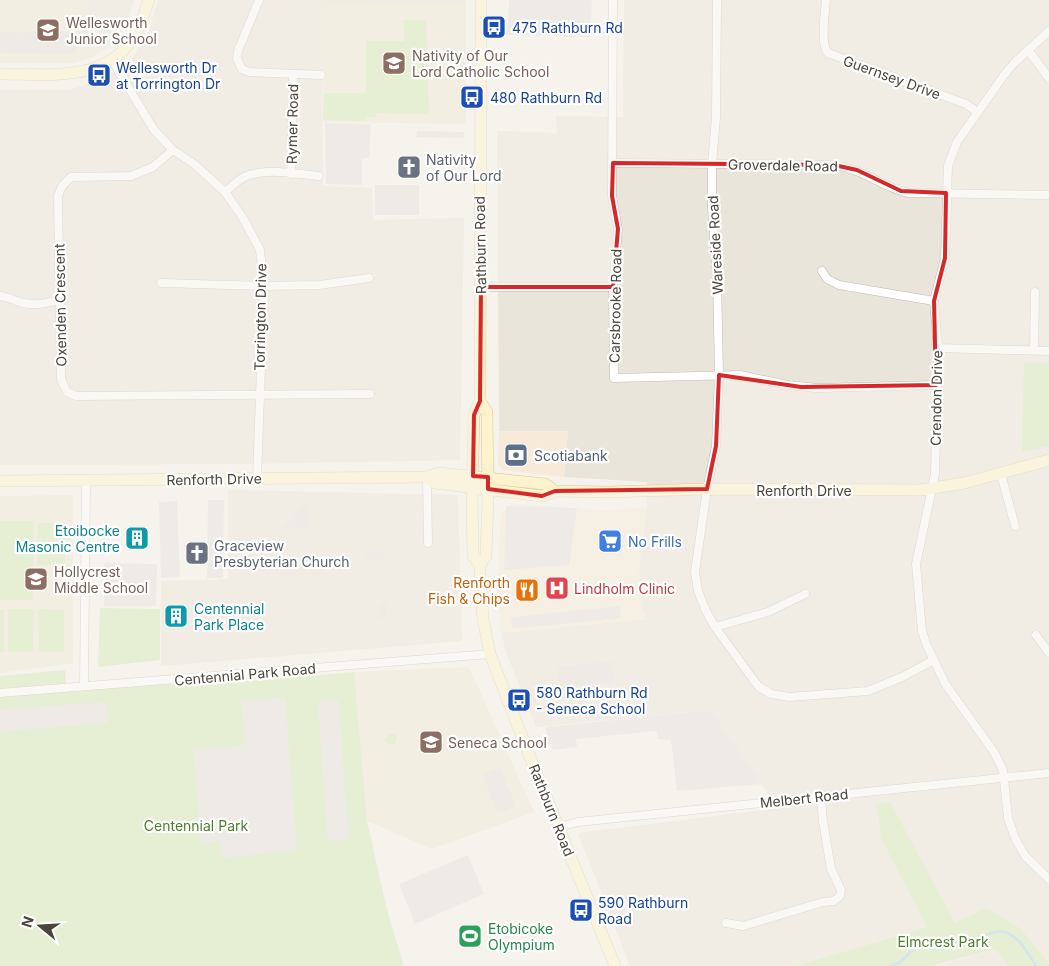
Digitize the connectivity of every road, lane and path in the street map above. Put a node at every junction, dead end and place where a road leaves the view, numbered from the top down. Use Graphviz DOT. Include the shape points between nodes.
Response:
graph roads {
  1 [pos="149,0"];
  2 [pos="259,0"];
  3 [pos="481,0"];
  4 [pos="613,0"];
  5 [pos="717,0"];
  6 [pos="826,0"];
  7 [pos="1049,31"];
  8 [pos="1028,50"];
  9 [pos="112,60"];
  10 [pos="0,74"];
  11 [pos="293,74"];
  12 [pos="321,74"];
  13 [pos="1049,78"];
  14 [pos="977,112"];
  15 [pos="173,150"];
  16 [pos="613,162"];
  17 [pos="712,164"];
  18 [pos="291,174"];
  19 [pos="319,176"];
  20 [pos="225,192"];
  21 [pos="946,193"];
  22 [pos="1049,195"];
  23 [pos="822,271"];
  24 [pos="369,278"];
  25 [pos="161,283"];
  26 [pos="264,286"];
  27 [pos="481,287"];
  28 [pos="613,287"];
  29 [pos="1035,292"];
  30 [pos="0,296"];
  31 [pos="59,300"];
  32 [pos="934,300"];
  33 [pos="938,348"];
  34 [pos="1034,350"];
  35 [pos="1049,351"];
  36 [pos="719,375"];
  37 [pos="936,384"];
  38 [pos="370,394"];
  39 [pos="259,395"];
  40 [pos="480,400"];
  41 [pos="1049,460"];
  42 [pos="1001,474"];
  43 [pos="428,477"];
  44 [pos="257,478"];
  45 [pos="0,481"];
  46 [pos="86,481"];
  47 [pos="473,481"];
  48 [pos="488,483"];
  49 [pos="933,488"];
  50 [pos="707,489"];
  51 [pos="1015,526"];
  52 [pos="428,543"];
  53 [pos="480,565"];
  54 [pos="805,594"];
  55 [pos="716,627"];
  56 [pos="1036,635"];
  57 [pos="1049,653"];
  58 [pos="490,654"];
  59 [pos="934,660"];
  60 [pos="84,686"];
  61 [pos="0,693"];
  62 [pos="1049,773"];
  63 [pos="1003,778"];
  64 [pos="821,797"];
  65 [pos="559,826"];
  66 [pos="1049,879"];
  67 [pos="726,923"];
  68 [pos="615,966"];
  1 -- 9 [label="street" via="138,30"];
  2 -- 11 [label="street" via="238,51 239,64 249,72"];
  3 -- 27 [label="street, Rathburn Road"];
  4 -- 16 [label="street, Carsbrooke Road"];
  5 -- 17 [label="street, Wareside Road" via="716,117"];
  6 -- 14 [label="street, Guernsey Drive" via="824,41 828,54 966,104"];
  7 -- 8 [label="street, Crendon Drive"];
  8 -- 13 [label="street"];
  8 -- 14 [label="street, Crendon Drive" via="1004,75"];
  9 -- 10 [label="street" via="79,73"];
  9 -- 15 [label="street, Torrington Drive" via="154,130"];
  11 -- 12 [label="street"];
  11 -- 18 [label="street, Rymer Road"];
  14 -- 21 [label="street, Crendon Drive" via="951,155"];
  15 -- 20 [label="street, Torrington Drive"];
  15 -- 31 [label="street, Oxenden Crescent" via="153,167 131,176 70,176 62,186 58,196"];
  16 -- 17 [label="street, Groverdale Road"];
  16 -- 28 [label="street, Carsbrooke Road" via="612,196 618,229"];
  17 -- 21 [label="street, Groverdale Road" via="834,165 857,170 909,193"];
  17 -- 36 [label="street, Wareside Road"];
  18 -- 19 [label="street"];
  18 -- 20 [label="street" via="256,173 242,178"];
  20 -- 26 [label="street, Torrington Drive" via="260,250"];
  21 -- 22 [label="street, Groverdale Road"];
  21 -- 32 [label="street, Crendon Drive" via="945,258"];
  23 -- 32 [label="street" via="827,279 839,285"];
  24 -- 26 [label="street" via="319,285"];
  25 -- 26 [label="street"];
  26 -- 39 [label="street, Torrington Drive"];
  27 -- 28 [label="street"];
  27 -- 40 [label="street, Rathburn Road"];
  28 -- 36 [label="street, Carsbrooke Road" via="614,378"];
  29 -- 34 [label="street"];
  30 -- 31 [label="street" via="31,304"];
  31 -- 39 [label="street, Oxenden Crescent" via="61,379 67,392 76,396"];
  32 -- 33 [label="street, Crendon Drive"];
  33 -- 34 [label="street"];
  33 -- 37 [label="street, Crendon Drive"];
  34 -- 35 [label="street"];
  36 -- 37 [label="street, Carsbrooke Road" via="747,376 809,388"];
  36 -- 50 [label="street, Wareside Road" via="716,446"];
  37 -- 49 [label="street, Crendon Drive"];
  38 -- 39 [label="street, Oxenden Crescent"];
  39 -- 44 [label="street, Torrington Drive"];
  40 -- 47 [label="street, Rathburn Road" via="474,415"];
  40 -- 48 [label="street, Rathburn Road" via="487,412"];
  41 -- 42 [label="street, Renforth Drive"];
  42 -- 49 [label="street, Renforth Drive"];
  42 -- 51 [label="street"];
  43 -- 44 [label="street, Renforth Drive"];
  43 -- 47 [label="street, Renforth Drive" via="438,472"];
  43 -- 52 [label="street"];
  44 -- 46 [label="street, Renforth Drive"];
  45 -- 46 [label="street, Renforth Drive"];
  46 -- 60 [label="street"];
  47 -- 48 [label="street, Renforth Drive"];
  47 -- 53 [label="street, Rathburn Road" via="473,556"];
  48 -- 50 [label="street, Renforth Drive" via="542,496 555,491"];
  48 -- 53 [label="street, Rathburn Road" via="486,556"];
  49 -- 50 [label="street, Renforth Drive"];
  49 -- 59 [label="street, Crendon Drive" via="916,564 922,631"];
  50 -- 55 [label="street, Wareside Road" via="695,572 698,591"];
  53 -- 58 [label="street, Rathburn Road" via="483,619"];
  54 -- 55 [label="street" via="768,612"];
  55 -- 59 [label="street, Wareside Road" via="758,686 771,694 789,697 868,691"];
  56 -- 57 [label="street"];
  58 -- 60 [label="street, Centennial Park Road"];
  58 -- 65 [label="street, Rathburn Road"];
  59 -- 63 [label="street, Crendon Drive" via="946,685 994,752"];
  60 -- 61 [label="street, Centennial Park Road"];
  62 -- 63 [label="street, Melbert Road"];
  63 -- 64 [label="street, Melbert Road"];
  63 -- 66 [label="street, Crendon Drive" via="1008,818 1015,838 1026,856"];
  64 -- 65 [label="street, Melbert Road"];
  64 -- 67 [label="street" via="831,869 839,884 840,896 834,901 743,926"];
  65 -- 68 [label="street, Rathburn Road"];
}
